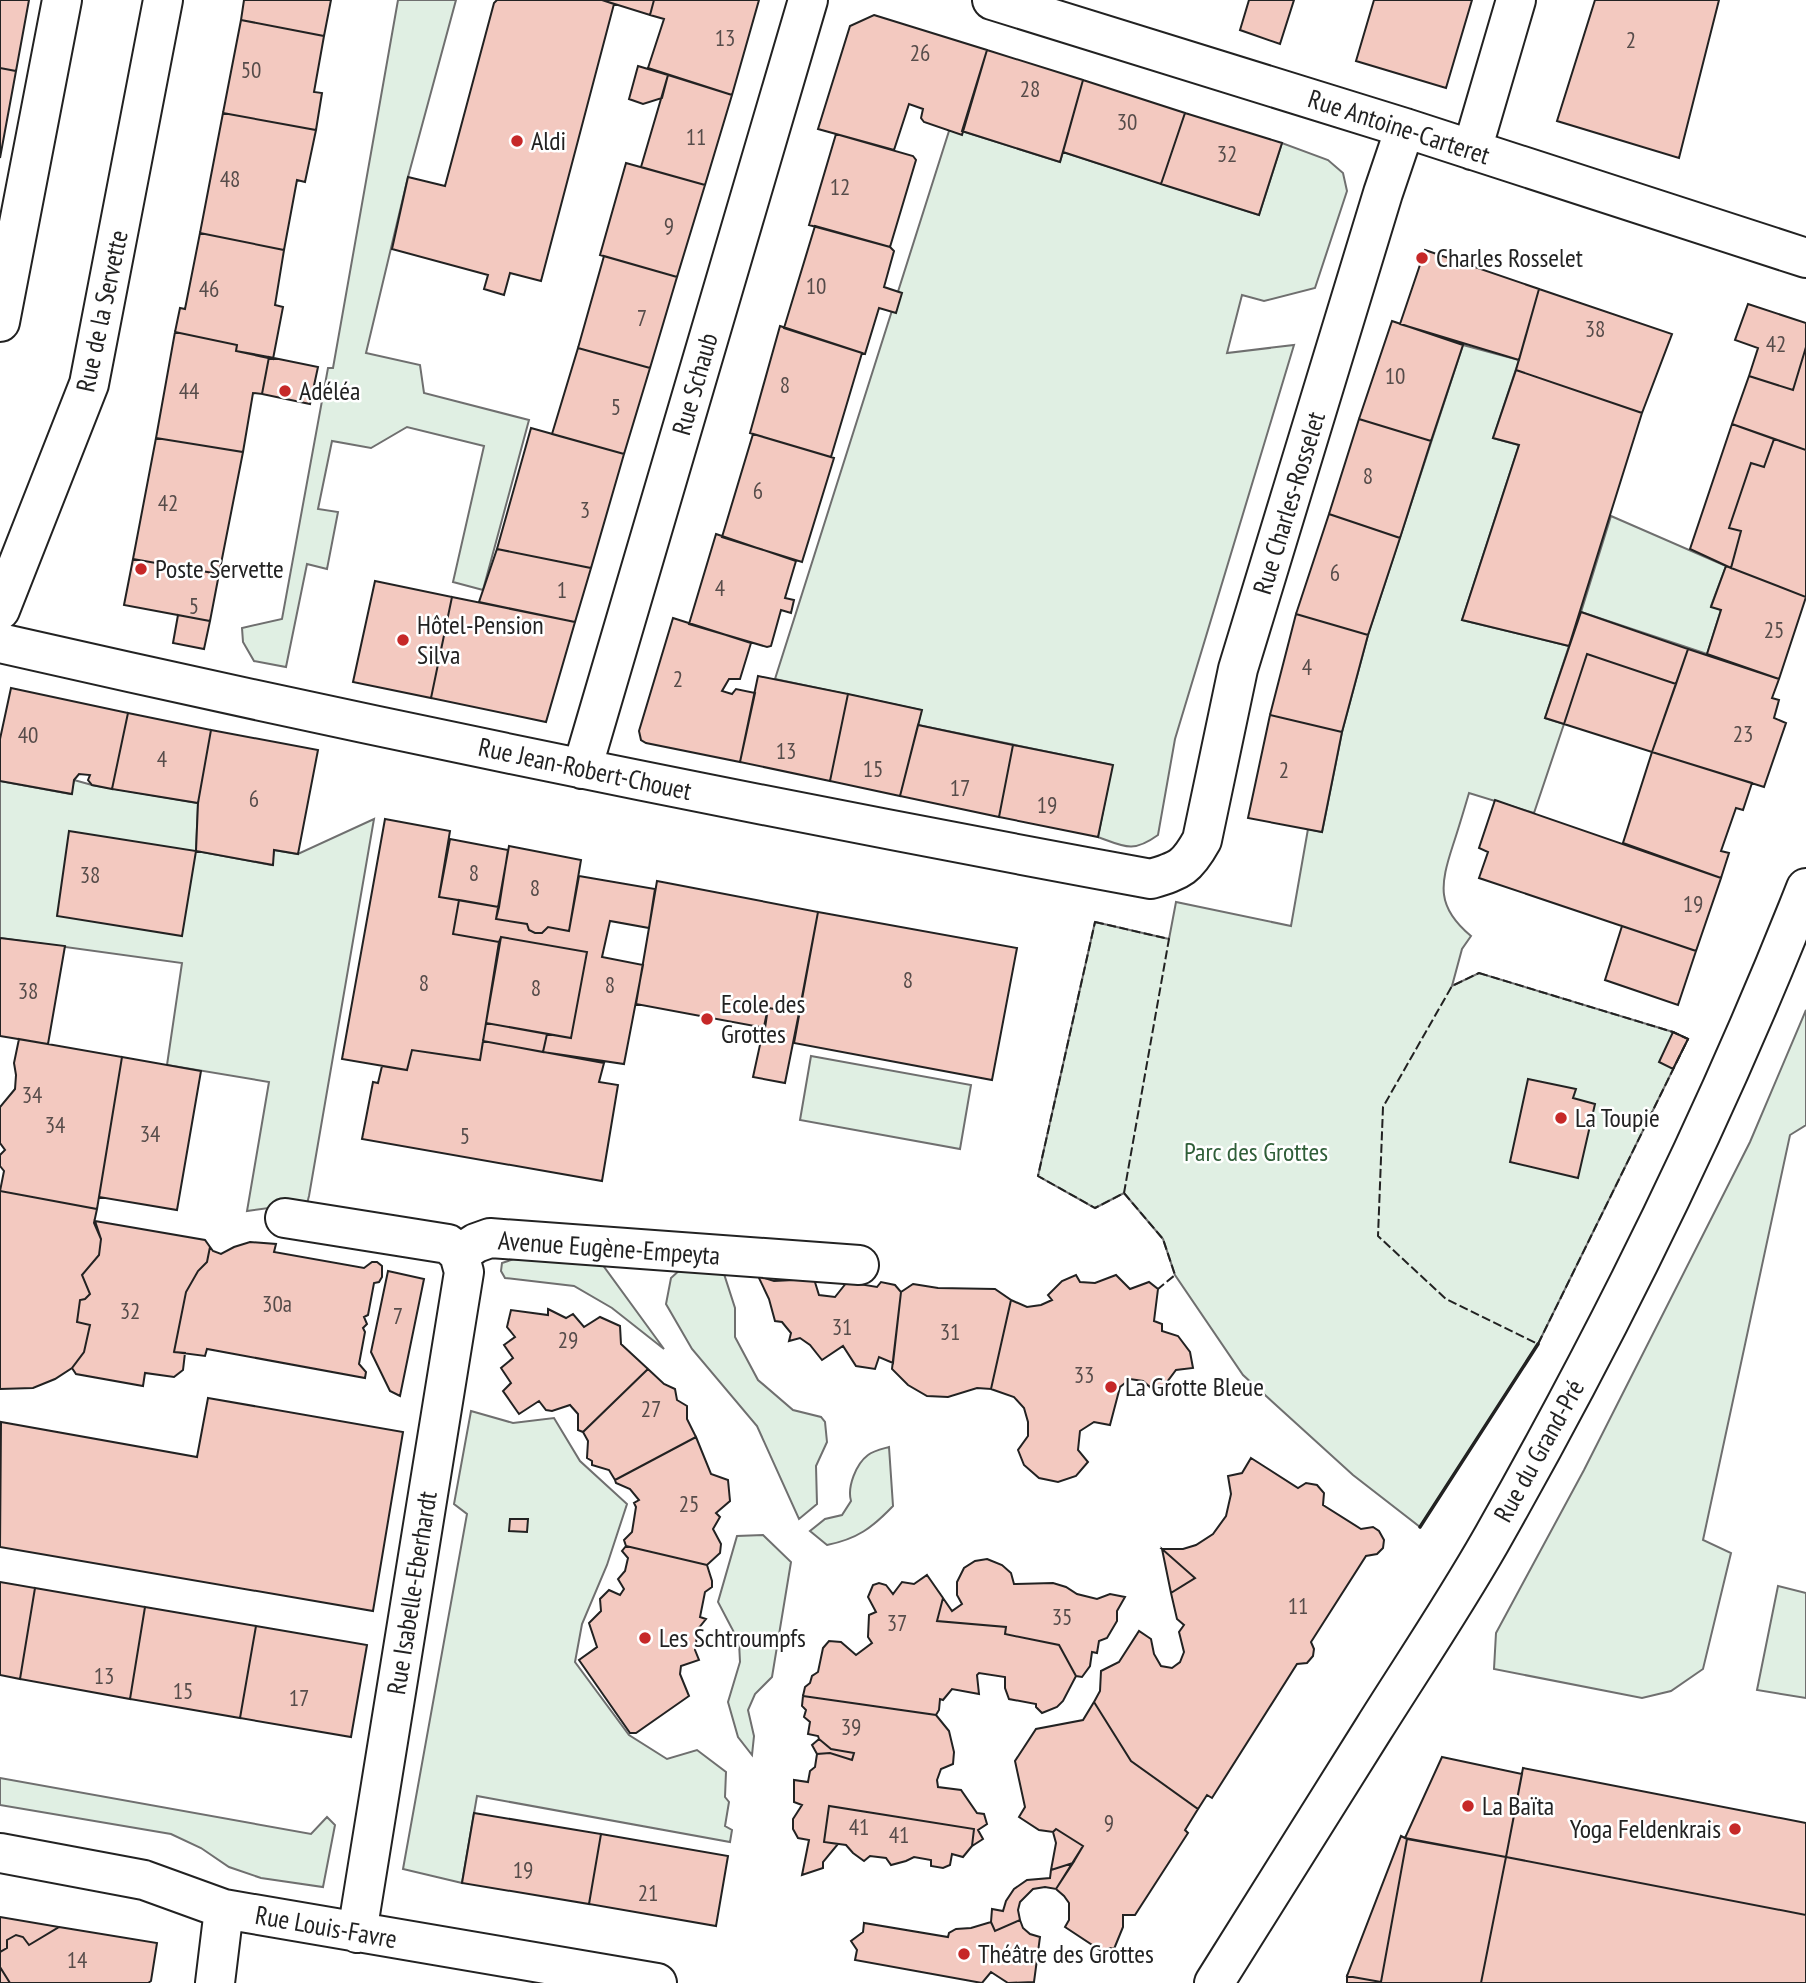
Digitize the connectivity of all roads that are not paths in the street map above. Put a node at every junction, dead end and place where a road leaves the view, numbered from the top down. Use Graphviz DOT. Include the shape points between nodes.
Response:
graph roads {
  1 [pos="62,0"];
  2 [pos="163,0"];
  3 [pos="808,0"];
  4 [pos="992,0"];
  5 [pos="1516,0"];
  6 [pos="1405,128"];
  7 [pos="1472,150"];
  8 [pos="1806,258"];
  9 [pos="0,322"];
  10 [pos="0,610"];
  11 [pos="0,643"];
  12 [pos="582,769"];
  13 [pos="1173,872"];
  14 [pos="1806,888"];
  15 [pos="285,1218"];
  16 [pos="459,1254"];
  17 [pos="859,1265"];
  18 [pos="0,1853"];
  19 [pos="224,1909"];
  20 [pos="357,1933"];
  21 [pos="215,1983"];
  22 [pos="657,1983"];
  23 [pos="1214,1983"];
  1 -- 9 [label="street"];
  2 -- 10 [label="street, Rue de la Servette" via="89,384"];
  3 -- 12 [label="street, Rue Schaub"];
  4 -- 6 [label="street, Rue Antoine-Carteret"];
  5 -- 7 [label="street"];
  6 -- 7 [label="street, Rue Antoine-Carteret"];
  6 -- 13 [label="street, Rue Charles-Rosselet" via="1238,669 1202,840 1191,861"];
  7 -- 8 [label="street, Rue Antoine-Carteret"];
  11 -- 12 [label="street, Rue Jean-Robert-Chouet"];
  12 -- 13 [label="street, Rue Jean-Robert-Chouet" via="1151,879"];
  14 -- 23 [label="street, Rue du Grand-Pré" via="1760,1005 1693,1153 1542,1448 1439,1627"];
  15 -- 16 [label="street, Avenue Eugène-Empeyta" via="448,1244"];
  16 -- 17 [label="street, Avenue Eugène-Empeyta" via="490,1238"];
  16 -- 20 [label="street, Rue Isabelle-Eberhardt" via="464,1272"];
  18 -- 19 [label="street, Rue Louis-Favre" via="144,1880"];
  19 -- 20 [label="street, Rue Louis-Favre"];
  19 -- 21 [label="street"];
  20 -- 22 [label="street, Rue Louis-Favre"];
}
